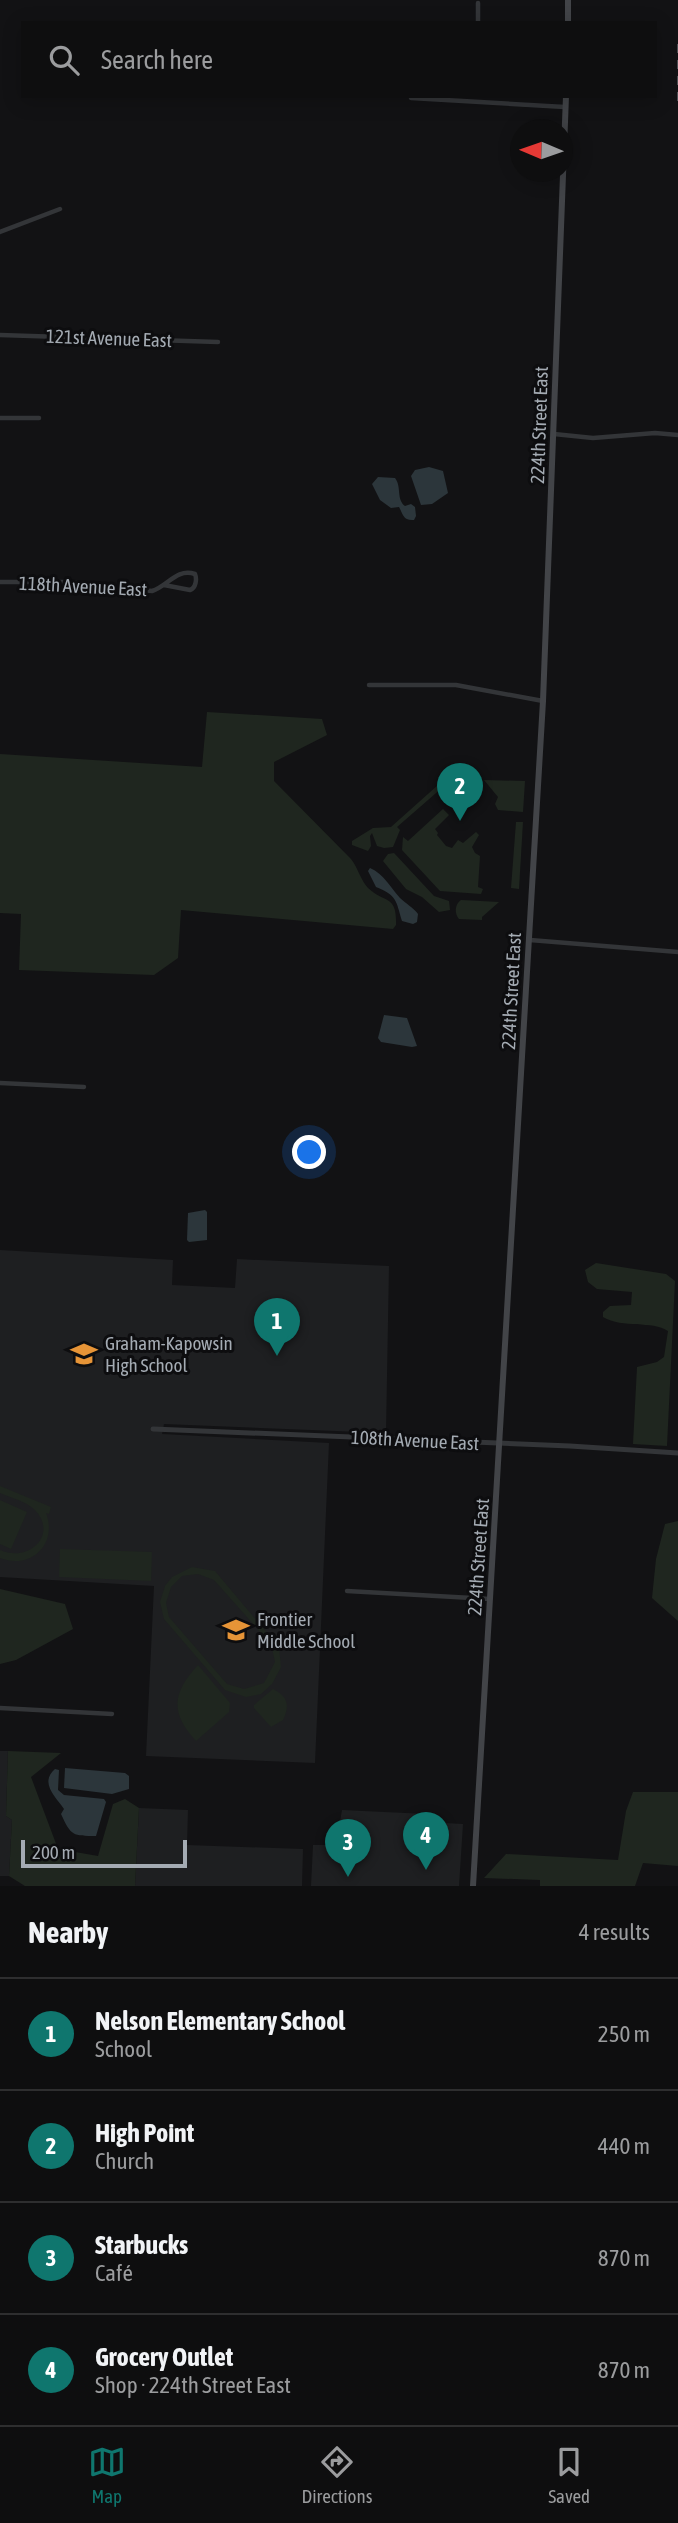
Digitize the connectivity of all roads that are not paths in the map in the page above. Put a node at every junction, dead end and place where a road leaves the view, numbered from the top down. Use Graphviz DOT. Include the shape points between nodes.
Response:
graph roads {
  1 [pos="568,0"];
  2 [pos="478,3"];
  3 [pos="478,21"];
  4 [pos="568,21"];
  5 [pos="411,98"];
  6 [pos="566,98"];
  7 [pos="478,99"];
  8 [pos="566,107"];
  9 [pos="60,209"];
  10 [pos="0,232"];
  11 [pos="0,335"];
  12 [pos="218,342"];
  13 [pos="0,418"];
  14 [pos="39,418"];
  15 [pos="554,434"];
  16 [pos="678,435"];
  17 [pos="0,582"];
  18 [pos="164,585"];
  19 [pos="369,685"];
  20 [pos="543,701"];
  21 [pos="530,940"];
  22 [pos="678,951"];
  23 [pos="0,1083"];
  24 [pos="83,1087"];
  25 [pos="153,1429"];
  26 [pos="500,1445"];
  27 [pos="678,1454"];
  28 [pos="347,1591"];
  29 [pos="491,1599"];
  30 [pos="0,1708"];
  31 [pos="112,1714"];
  32 [pos="473,1886"];
  1 -- 4 [label="main road"];
  2 -- 3 [label="street"];
  5 -- 7 [label="street"];
  6 -- 8 [label="main road, 224th Street East"];
  7 -- 8 [label="street"];
  8 -- 15 [label="main road, 224th Street East"];
  9 -- 10 [label="street"];
  11 -- 12 [label="street, 121st Avenue East"];
  13 -- 14 [label="street"];
  15 -- 16 [label="street" via="593,438"];
  15 -- 20 [label="main road, 224th Street East"];
  17 -- 18 [label="street, 118th Avenue East" via="68,582 152,592"];
  18 -- 18 [label="street, 118th Avenue East" via="179,574 195,574 190,590"];
  19 -- 20 [label="street" via="456,685"];
  20 -- 21 [label="main road, 224th Street East"];
  21 -- 22 [label="street"];
  21 -- 26 [label="main road, 224th Street East"];
  23 -- 24 [label="street"];
  25 -- 26 [label="street, 108th Avenue East"];
  26 -- 27 [label="street, 108th Avenue East"];
  26 -- 29 [label="main road, 224th Street East"];
  28 -- 29 [label="street"];
  29 -- 32 [label="main road, 224th Street East"];
  30 -- 31 [label="street"];
}
